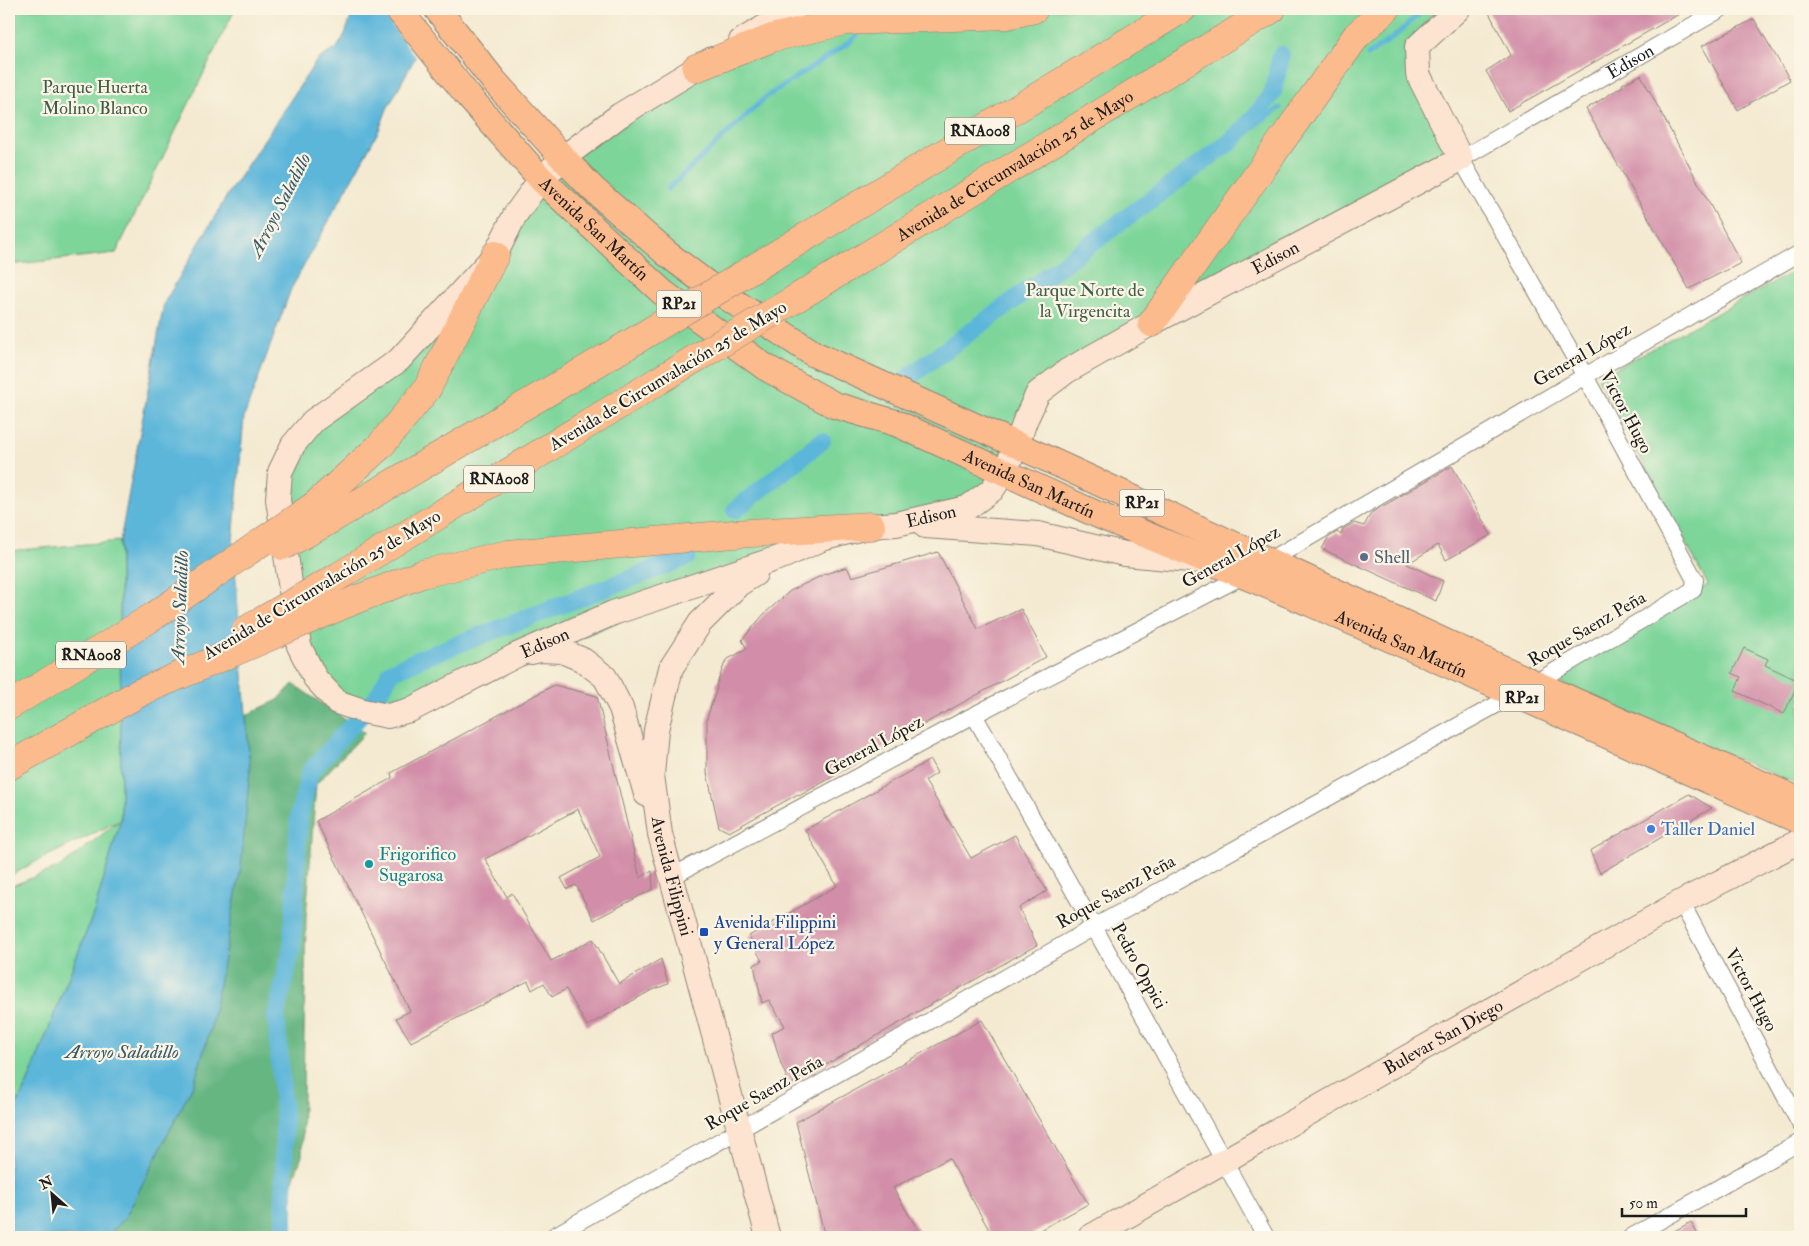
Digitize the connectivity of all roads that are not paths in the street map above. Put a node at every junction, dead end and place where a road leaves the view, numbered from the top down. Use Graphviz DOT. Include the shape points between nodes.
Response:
graph roads {
  1 [pos="398,9"];
  2 [pos="437,9"];
  3 [pos="795,9"];
  4 [pos="1034,9"];
  5 [pos="1182,9"];
  6 [pos="1272,9"];
  7 [pos="1386,9"];
  8 [pos="1458,9"];
  9 [pos="1721,9"];
  10 [pos="696,68"];
  11 [pos="563,158"];
  12 [pos="1461,159"];
  13 [pos="541,179"];
  14 [pos="1800,253"];
  15 [pos="495,255"];
  16 [pos="1152,323"];
  17 [pos="1585,376"];
  18 [pos="1017,445"];
  19 [pos="1004,472"];
  20 [pos="318,515"];
  21 [pos="883,525"];
  22 [pos="784,556"];
  23 [pos="1267,560"];
  24 [pos="1207,562"];
  25 [pos="1243,576"];
  26 [pos="1694,580"];
  27 [pos="517,655"];
  28 [pos="1524,689"];
  29 [pos="141,692"];
  30 [pos="18,701"];
  31 [pos="974,715"];
  32 [pos="9,766"];
  33 [pos="1800,801"];
  34 [pos="1800,821"];
  35 [pos="660,834"];
  36 [pos="1800,841"];
  37 [pos="671,877"];
  38 [pos="1681,902"];
  39 [pos="1094,927"];
  40 [pos="1800,1124"];
  41 [pos="739,1130"];
  42 [pos="1800,1142"];
  43 [pos="1225,1162"];
  44 [pos="552,1237"];
  45 [pos="768,1237"];
  46 [pos="1090,1237"];
  47 [pos="1266,1237"];
  48 [pos="1630,1237"];
  1 -- 13 [label="main road, Avenida San Martín"];
  2 -- 11 [label="main road, Avenida San Martín" via="494,81"];
  3 -- 10 [label="main road"];
  4 -- 10 [label="highway" via="1007,15 845,21 772,38"];
  5 -- 20 [label="highway, RNA008, bridge" via="626,346"];
  6 -- 29 [label="highway, Avenida de Circunvalación 25 de Mayo / RNA008, bridge" via="339,576"];
  7 -- 16 [label="highway" via="1357,36"];
  8 -- 12 [label="main road" via="1418,47 1418,74"];
  9 -- 12 [label="street, Edison"];
  10 -- 11 [label="main road" via="620,116"];
  11 -- 13 [label="main road"];
  11 -- 18 [label="main road, Avenida San Martín / RP21" via="666,253 814,354"];
  12 -- 16 [label="main road, Edison"];
  12 -- 17 [label="street, Victor Hugo"];
  13 -- 15 [label="main road" via="515,215"];
  13 -- 19 [label="main road, Avenida San Martín / RP21" via="662,292 764,366 834,405 896,423"];
  14 -- 17 [label="street, General López"];
  15 -- 20 [label="highway" via="427,389"];
  15 -- 27 [label="main road, Edison" via="399,360 313,421 293,445 280,472 278,499 299,646 315,678 337,702 388,716 410,710"];
  16 -- 18 [label="main road, Edison" via="1067,371 1038,393"];
  17 -- 23 [label="street, General López"];
  17 -- 26 [label="street, Victor Hugo"];
  18 -- 19 [label="main road, Edison"];
  18 -- 23 [label="main road, Avenida San Martín / RP21"];
  19 -- 21 [label="main road, Edison" via="992,490 967,508"];
  19 -- 24 [label="main road, Avenida San Martín / RP21"];
  20 -- 30 [label="highway, RNA008, bridge"];
  21 -- 22 [label="main road, Edison" via="822,539"];
  21 -- 24 [label="main road" via="1038,534 1125,554"];
  21 -- 29 [label="highway, RNA008, bridge" via="734,534 508,554 422,574"];
  22 -- 27 [label="main road, Edison" via="613,613"];
  22 -- 35 [label="main road, Avenida Filippini" via="739,584 700,623 671,668 656,730 652,775"];
  23 -- 25 [label="street, General López"];
  23 -- 28 [label="main road, Avenida San Martín / RP21"];
  24 -- 25 [label="main road, Avenida San Martín / RP21"];
  25 -- 28 [label="main road, Avenida San Martín / RP21"];
  25 -- 31 [label="street, General López"];
  26 -- 28 [label="street, Roque Saenz Peña" via="1693,590"];
  27 -- 35 [label="main road" via="540,650 562,651 583,660 605,677 621,708"];
  28 -- 33 [label="main road, Avenida San Martín / RP21"];
  28 -- 34 [label="main road, Avenida San Martín / RP21"];
  28 -- 39 [label="street, Roque Saenz Peña"];
  29 -- 32 [label="highway, Avenida de Circunvalación 25 de Mayo / RNA008"];
  31 -- 37 [label="street, General López"];
  31 -- 39 [label="street, Pedro Oppici"];
  35 -- 37 [label="main road, Avenida Filippini"];
  36 -- 38 [label="main road, Bulevar San Diego"];
  37 -- 41 [label="main road, Avenida Filippini"];
  38 -- 40 [label="street, Victor Hugo"];
  38 -- 43 [label="main road, Bulevar San Diego"];
  39 -- 41 [label="street, Roque Saenz Peña"];
  39 -- 43 [label="street, Pedro Oppici"];
  41 -- 44 [label="street, Roque Saenz Peña"];
  41 -- 45 [label="main road, Avenida Filippini"];
  42 -- 48 [label="street"];
  43 -- 46 [label="main road, Bulevar San Diego"];
  43 -- 47 [label="street, Pedro Oppici"];
}
